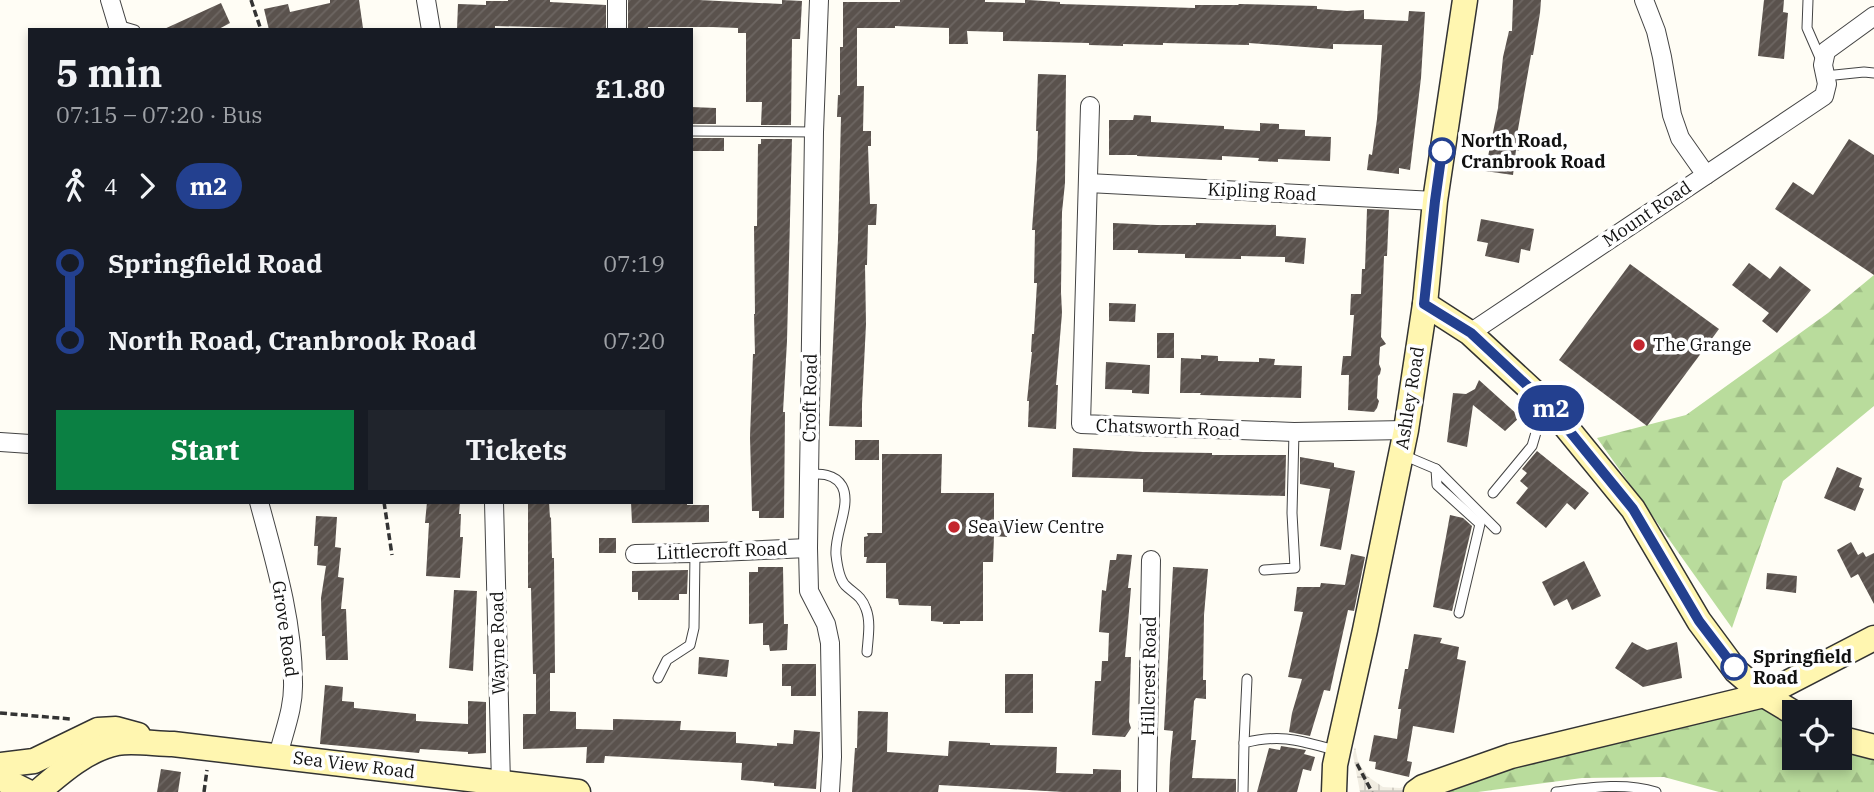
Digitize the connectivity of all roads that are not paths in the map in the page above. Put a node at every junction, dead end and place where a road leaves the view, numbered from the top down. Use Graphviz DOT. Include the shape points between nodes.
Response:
graph roads {
  1 [pos="110,0"];
  2 [pos="426,0"];
  3 [pos="617,0"];
  4 [pos="819,0"];
  5 [pos="1465,0"];
  6 [pos="1644,0"];
  7 [pos="1808,0"];
  8 [pos="1874,16"];
  9 [pos="124,28"];
  10 [pos="431,28"];
  11 [pos="617,28"];
  12 [pos="1824,70"];
  13 [pos="1874,73"];
  14 [pos="1090,106"];
  15 [pos="693,131"];
  16 [pos="814,132"];
  17 [pos="1706,175"];
  18 [pos="1088,183"];
  19 [pos="1435,201"];
  20 [pos="1424,304"];
  21 [pos="1471,333"];
  22 [pos="1549,406"];
  23 [pos="1406,430"];
  24 [pos="1294,432"];
  25 [pos="0,442"];
  26 [pos="28,444"];
  27 [pos="1402,455"];
  28 [pos="1436,469"];
  29 [pos="808,475"];
  30 [pos="1493,493"];
  31 [pos="260,504"];
  32 [pos="494,504"];
  33 [pos="1496,529"];
  34 [pos="808,548"];
  35 [pos="695,553"];
  36 [pos="635,554"];
  37 [pos="1151,560"];
  38 [pos="1264,570"];
  39 [pos="1459,613"];
  40 [pos="1874,638"];
  41 [pos="867,652"];
  42 [pos="659,678"];
  43 [pos="1247,680"];
  44 [pos="1765,695"];
  45 [pos="1782,706"];
  46 [pos="1852,741"];
  47 [pos="1244,743"];
  48 [pos="173,744"];
  49 [pos="1874,747"];
  50 [pos="1338,751"];
  51 [pos="92,752"];
  52 [pos="278,756"];
  53 [pos="34,761"];
  54 [pos="0,765"];
  55 [pos="0,779"];
  56 [pos="515,787"];
  57 [pos="28,791"];
  58 [pos="63,792"];
  59 [pos="578,792"];
  60 [pos="830,792"];
  61 [pos="1147,792"];
  62 [pos="1243,792"];
  63 [pos="1334,792"];
  64 [pos="1416,792"];
  65 [pos="1556,792"];
  66 [pos="1656,792"];
  1 -- 9 [label="street"];
  2 -- 10 [label="street"];
  3 -- 11 [label="street"];
  4 -- 16 [label="street, Croft Road"];
  5 -- 19 [label="main road, Ashley Road"];
  6 -- 17 [label="street" via="1659,44 1671,115 1680,138"];
  7 -- 12 [label="lane" via="1807,28"];
  8 -- 12 [label="street" via="1826,51"];
  12 -- 13 [label="lane"];
  12 -- 17 [label="street, Mount Road" via="1824,96"];
  14 -- 18 [label="street, Chatsworth Road"];
  15 -- 16 [label="lane"];
  16 -- 29 [label="street, Croft Road"];
  17 -- 21 [label="street, Mount Road"];
  18 -- 19 [label="street, Kipling Road"];
  18 -- 24 [label="street, Chatsworth Road" via="1081,424"];
  19 -- 20 [label="main road, Ashley Road"];
  20 -- 21 [label="main road"];
  20 -- 23 [label="main road, Ashley Road"];
  21 -- 22 [label="main road"];
  22 -- 30 [label="lane" via="1532,446"];
  22 -- 44 [label="main road" via="1633,509 1699,621 1736,671"];
  23 -- 24 [label="street, Chatsworth Road"];
  23 -- 27 [label="main road, Ashley Road"];
  24 -- 38 [label="lane" via="1295,568"];
  25 -- 26 [label="street"];
  27 -- 28 [label="lane"];
  27 -- 50 [label="main road, Ashley Road"];
  28 -- 33 [label="lane"];
  28 -- 39 [label="lane" via="1437,485 1480,524"];
  29 -- 34 [label="street, Croft Road"];
  29 -- 41 [label="lane" via="833,477 842,486 845,508 836,544 837,562 844,584 858,594 867,610"];
  31 -- 52 [label="street, Grove Road" via="281,583 293,683 290,716"];
  32 -- 56 [label="street, Wayne Road"];
  34 -- 35 [label="street, Littlecroft Road"];
  34 -- 60 [label="street, Croft Road" via="809,591 827,624 830,643"];
  35 -- 36 [label="street, Littlecroft Road"];
  35 -- 42 [label="lane" via="690,645 667,660"];
  37 -- 61 [label="street, Hillcrest Road"];
  40 -- 44 [label="main road"];
  43 -- 47 [label="lane"];
  44 -- 45 [label="main road"];
  44 -- 64 [label="main road" via="1511,756"];
  46 -- 49 [label="main road"];
  47 -- 50 [label="lane" via="1281,737"];
  47 -- 62 [label="lane"];
  48 -- 51 [label="main road, Sea View Road" via="118,743"];
  48 -- 52 [label="main road, Sea View Road"];
  48 -- 53 [label="main road, Sea View Road" via="105,729"];
  50 -- 63 [label="main road, Ashley Road"];
  51 -- 57 [label="main road, Sea View Road"];
  51 -- 58 [label="main road, Sea View Road" via="71,770"];
  52 -- 56 [label="main road, Sea View Road"];
  53 -- 54 [label="main road"];
  53 -- 57 [label="main road"];
  55 -- 57 [label="main road"];
  56 -- 59 [label="main road, Sea View Road"];
  65 -- 66 [label="lane" via="1607,787"];
}
